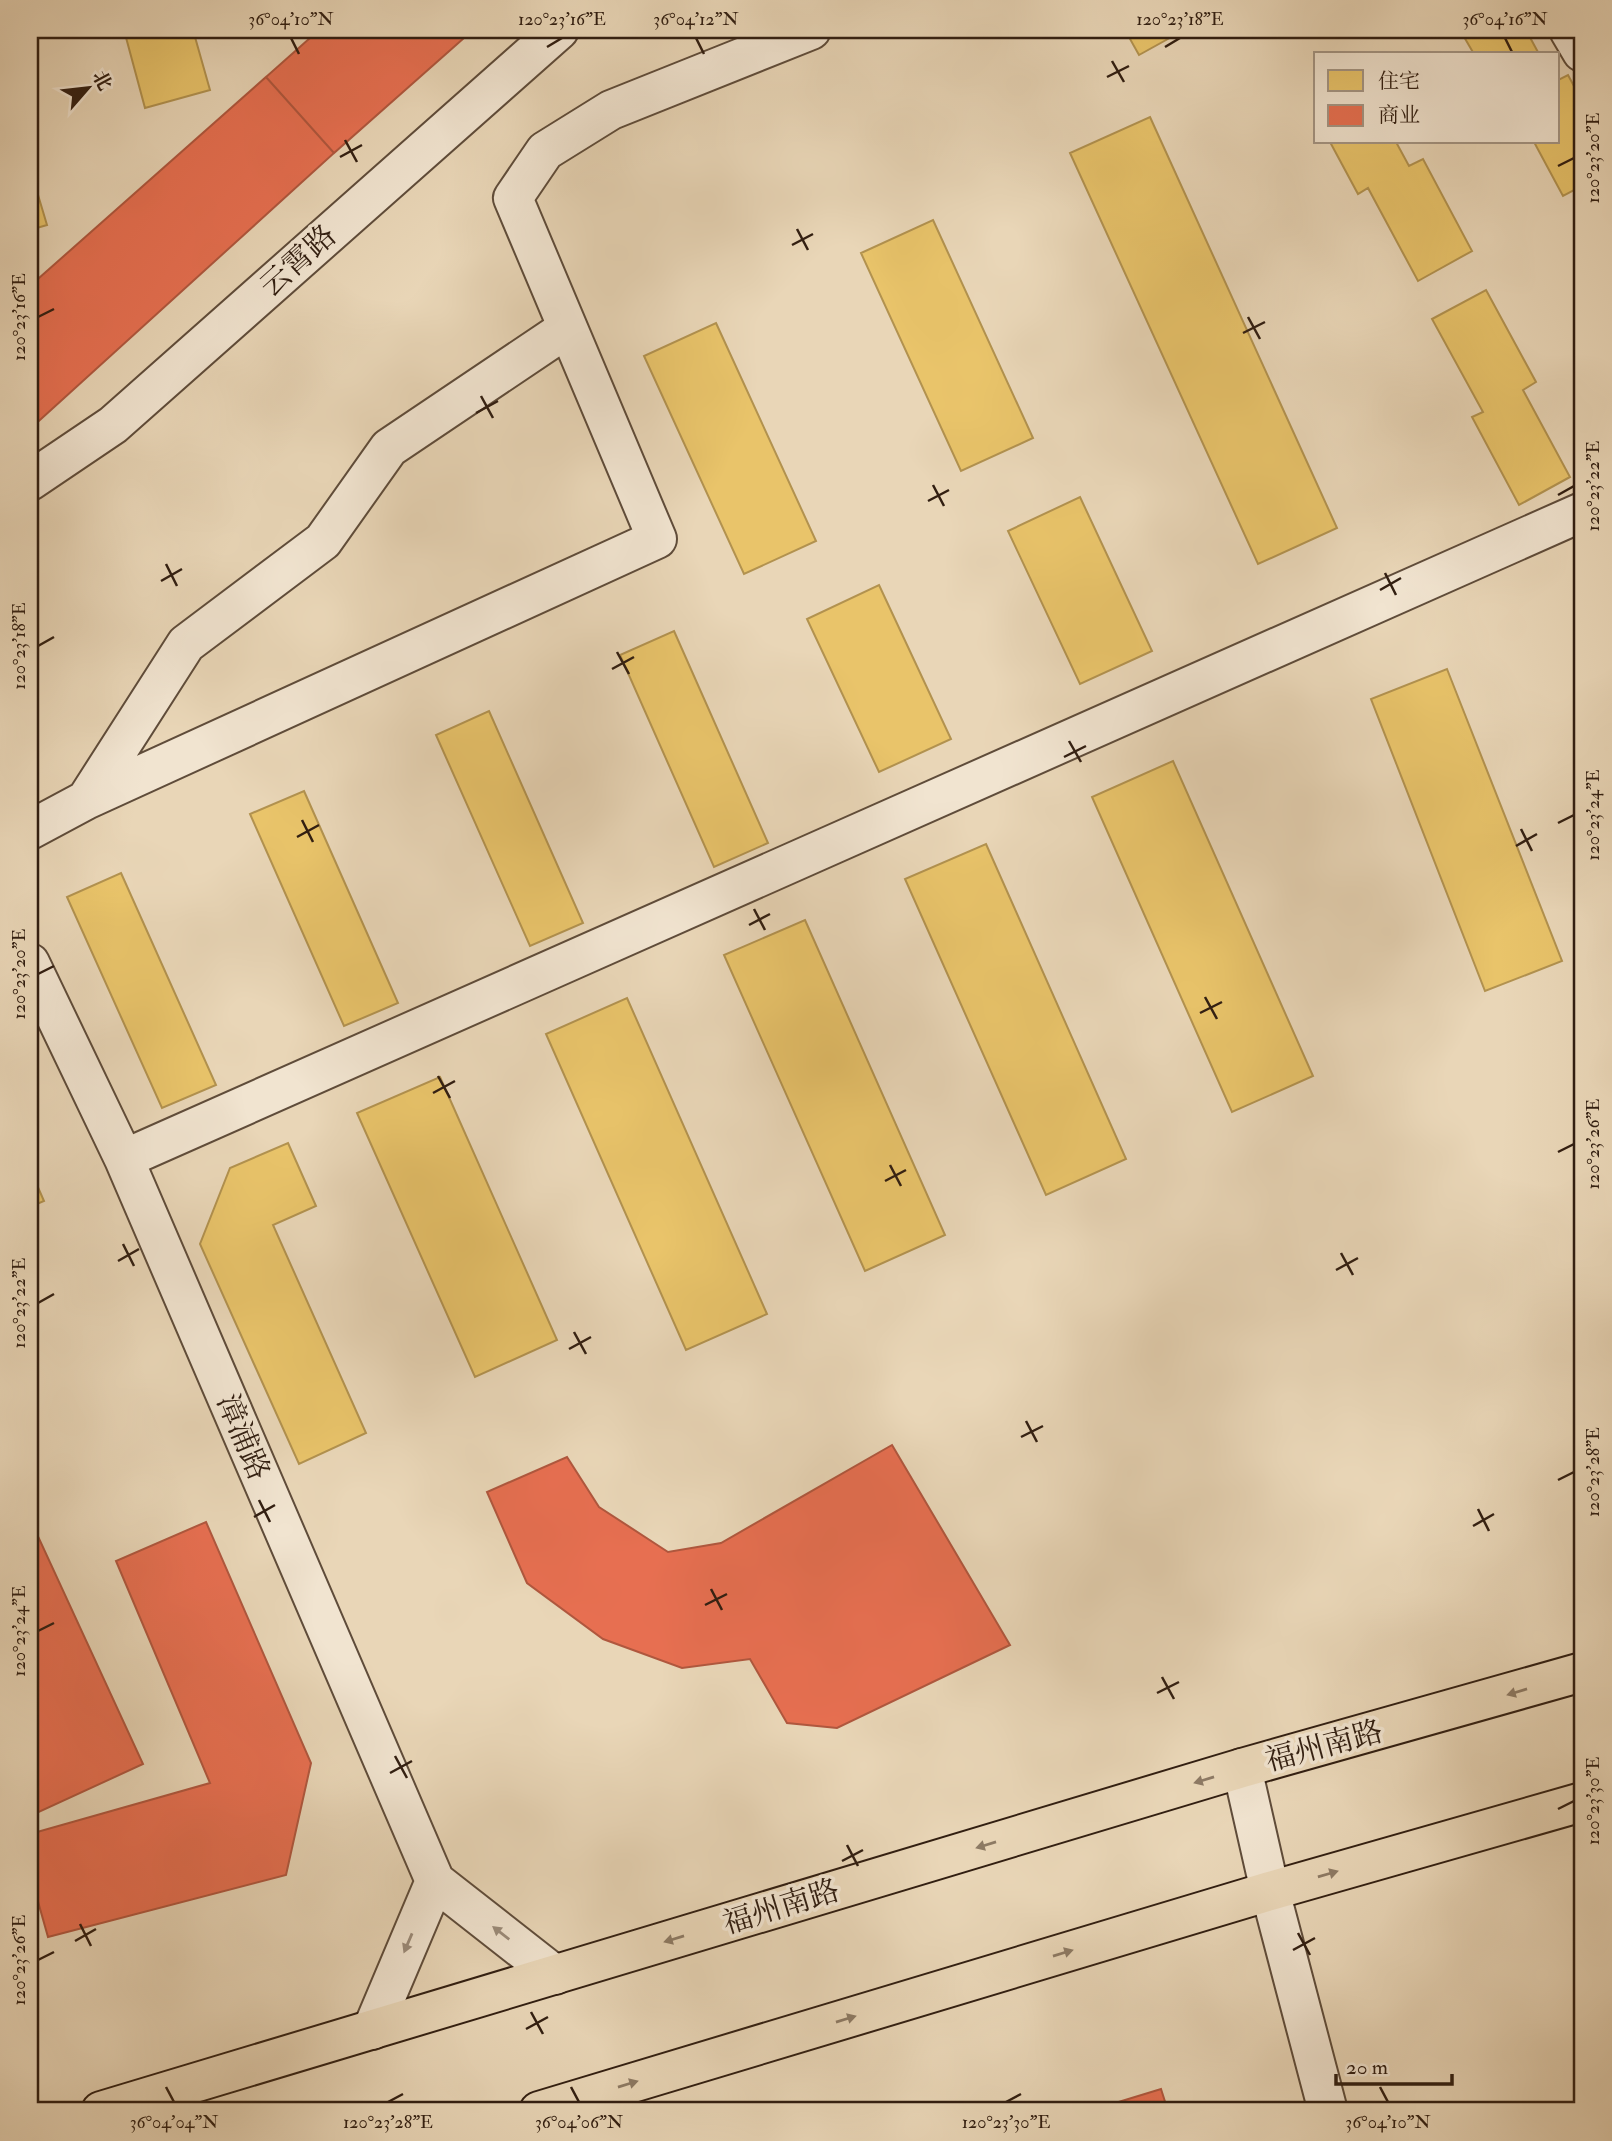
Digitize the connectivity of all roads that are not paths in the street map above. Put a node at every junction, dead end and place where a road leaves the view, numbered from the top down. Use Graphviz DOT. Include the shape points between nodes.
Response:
graph roads {
  1 [pos="559,30"];
  2 [pos="811,30"];
  3 [pos="1569,30"];
  4 [pos="1582,52"];
  5 [pos="566,329"];
  6 [pos="30,481"];
  7 [pos="1582,512"];
  8 [pos="86,800"];
  9 [pos="30,830"];
  10 [pos="30,963"];
  11 [pos="124,1159"];
  12 [pos="1582,1672"];
  13 [pos="1242,1768"];
  14 [pos="1582,1801"];
  15 [pos="435,1881"];
  16 [pos="1270,1891"];
  17 [pos="555,1975"];
  18 [pos="372,2030"];
  19 [pos="101,2111"];
  20 [pos="539,2111"];
  21 [pos="1328,2111"];
  1 -- 6 [label="street, 云霄路" via="113,425"];
  2 -- 5 [label="street" via="611,110 545,151 513,198"];
  3 -- 4 [label="street"];
  5 -- 8 [label="street" via="389,448 323,541 186,644"];
  5 -- 8 [label="street" via="657,539"];
  7 -- 11 [label="street"];
  8 -- 9 [label="street"];
  10 -- 11 [label="street, 漳浦路"];
  11 -- 15 [label="street, 漳浦路"];
  12 -- 13 [label="main road, 福州南路, one-way"];
  13 -- 16 [label="street"];
  13 -- 17 [label="main road, 福州南路, one-way"];
  16 -- 14 [label="main road, one-way"];
  17 -- 15 [label="street, one-way"];
  15 -- 18 [label="street, one-way"];
  20 -- 16 [label="main road, one-way"];
  16 -- 21 [label="street"];
  17 -- 18 [label="main road, 福州南路"];
  18 -- 19 [label="main road, 福州南路"];
}
